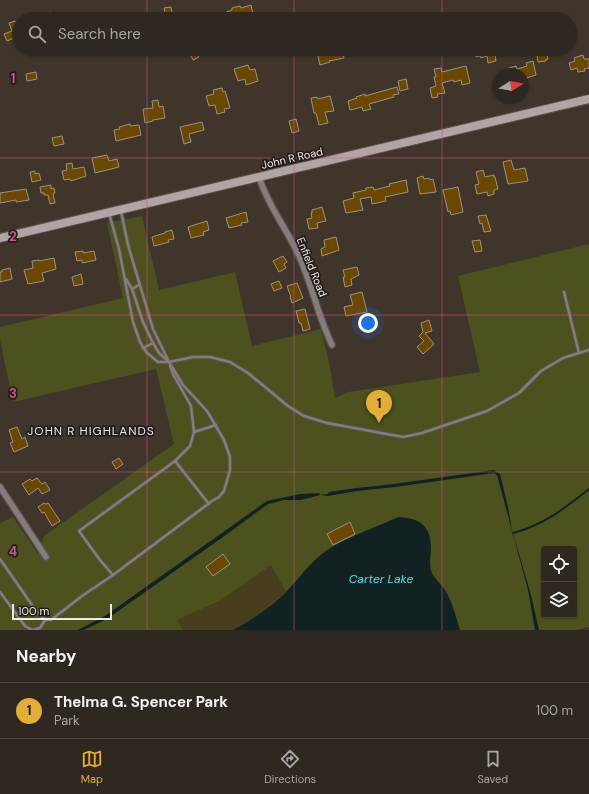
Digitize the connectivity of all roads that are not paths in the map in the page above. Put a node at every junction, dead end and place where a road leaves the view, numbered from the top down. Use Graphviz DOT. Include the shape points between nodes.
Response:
graph roads {
  1 [pos="589,100"];
  2 [pos="259,177"];
  3 [pos="121,210"];
  4 [pos="109,213"];
  5 [pos="0,238"];
  6 [pos="125,277"];
  7 [pos="140,285"];
  8 [pos="132,289"];
  9 [pos="564,292"];
  10 [pos="153,343"];
  11 [pos="332,345"];
  12 [pos="144,348"];
  13 [pos="589,350"];
  14 [pos="579,353"];
  15 [pos="169,362"];
  16 [pos="216,425"];
  17 [pos="194,432"];
  18 [pos="175,461"];
  19 [pos="0,487"];
  20 [pos="209,504"];
  21 [pos="46,557"];
  22 [pos="0,559"];
  23 [pos="113,575"];
  24 [pos="0,592"];
  25 [pos="45,620"];
  26 [pos="33,630"];
  1 -- 2 [label="main road, John R Road"];
  2 -- 3 [label="main road, John R Road"];
  2 -- 11 [label="street, Enfield Road" via="266,196 299,254"];
  3 -- 4 [label="main road, John R Road"];
  3 -- 7 [label="lane"];
  4 -- 5 [label="main road, John R Road"];
  4 -- 6 [label="lane"];
  6 -- 8 [label="lane"];
  6 -- 12 [label="lane" via="133,322"];
  7 -- 8 [label="lane"];
  7 -- 15 [label="lane" via="153,328"];
  8 -- 10 [label="lane"];
  9 -- 14 [label="lane"];
  10 -- 12 [label="lane"];
  10 -- 15 [label="lane"];
  12 -- 15 [label="lane" via="158,362"];
  13 -- 14 [label="lane"];
  14 -- 15 [label="lane" via="563,358 541,371 519,393 487,411 422,433 404,436 327,423 304,416 230,362 210,357 193,357"];
  15 -- 16 [label="lane" via="183,385"];
  15 -- 17 [label="lane" via="191,406"];
  16 -- 17 [label="lane"];
  16 -- 20 [label="lane" via="230,457 230,470 224,491"];
  17 -- 18 [label="lane" via="190,446"];
  18 -- 20 [label="lane"];
  18 -- 23 [label="lane" via="79,531"];
  19 -- 21 [label="street"];
  20 -- 23 [label="lane"];
  22 -- 25 [label="lane"];
  23 -- 25 [label="lane" via="51,620"];
  24 -- 26 [label="lane" via="25,626"];
  25 -- 26 [label="lane" via="40,628"];
}
